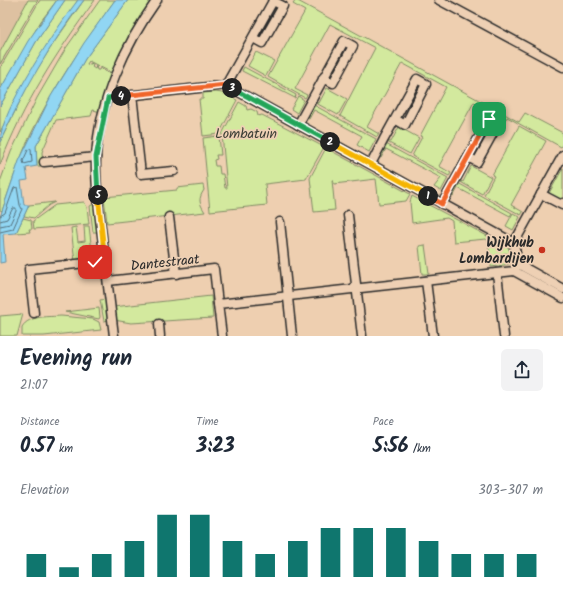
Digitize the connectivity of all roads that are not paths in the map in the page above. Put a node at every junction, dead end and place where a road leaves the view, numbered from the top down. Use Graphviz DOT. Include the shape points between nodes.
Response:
graph roads {
  1 [pos="157,0"];
  2 [pos="439,0"];
  3 [pos="253,38"];
  4 [pos="563,67"];
  5 [pos="323,78"];
  6 [pos="226,85"];
  7 [pos="132,95"];
  8 [pos="108,98"];
  9 [pos="395,119"];
  10 [pos="298,125"];
  11 [pos="563,155"];
  12 [pos="96,157"];
  13 [pos="468,157"];
  14 [pos="44,162"];
  15 [pos="371,164"];
  16 [pos="174,171"];
  17 [pos="542,194"];
  18 [pos="563,202"];
  19 [pos="442,204"];
  20 [pos="348,215"];
  21 [pos="169,217"];
  22 [pos="280,222"];
  23 [pos="514,243"];
  24 [pos="105,261"];
  25 [pos="516,267"];
  26 [pos="497,273"];
  27 [pos="176,274"];
  28 [pos="108,281"];
  29 [pos="426,281"];
  30 [pos="356,289"];
  31 [pos="563,289"];
  32 [pos="288,296"];
  33 [pos="563,298"];
  34 [pos="218,304"];
  35 [pos="34,314"];
  36 [pos="159,324"];
  37 [pos="114,336"];
  38 [pos="160,336"];
  39 [pos="222,336"];
  40 [pos="292,336"];
  41 [pos="362,336"];
  42 [pos="433,336"];
  43 [pos="504,336"];
  1 -- 8 [label="street" via="123,58"];
  2 -- 4 [label="street"];
  3 -- 3 [label="street" via="262,43 283,6 273,1"];
  3 -- 6 [label="street"];
  5 -- 5 [label="street" via="333,83 353,46 344,41"];
  5 -- 10 [label="street"];
  6 -- 7 [label="street"];
  6 -- 10 [label="street"];
  7 -- 8 [label="street"];
  7 -- 16 [label="street" via="141,174"];
  8 -- 12 [label="street"];
  9 -- 9 [label="street" via="405,125 426,84 417,79"];
  9 -- 15 [label="street"];
  10 -- 15 [label="street"];
  11 -- 17 [label="street"];
  12 -- 14 [label="street"];
  12 -- 24 [label="street"];
  13 -- 13 [label="street" via="477,162 498,124 489,119"];
  13 -- 19 [label="street"];
  15 -- 19 [label="street"];
  17 -- 18 [label="street" via="562,205"];
  17 -- 23 [label="street"];
  19 -- 23 [label="street"];
  20 -- 30 [label="street"];
  21 -- 27 [label="street"];
  22 -- 32 [label="street"];
  23 -- 25 [label="street"];
  24 -- 28 [label="street"];
  24 -- 35 [label="street" via="29,270"];
  25 -- 26 [label="street"];
  25 -- 31 [label="street"];
  25 -- 33 [label="street"];
  26 -- 29 [label="street"];
  26 -- 43 [label="street"];
  27 -- 28 [label="street, Dantestraat"];
  27 -- 34 [label="street, Dantestraat" via="214,269"];
  28 -- 37 [label="street"];
  29 -- 30 [label="street"];
  29 -- 42 [label="street"];
  30 -- 32 [label="street"];
  30 -- 41 [label="street"];
  32 -- 34 [label="street"];
  32 -- 40 [label="street"];
  34 -- 39 [label="street, Dantestraat"];
  36 -- 38 [label="street"];
}
